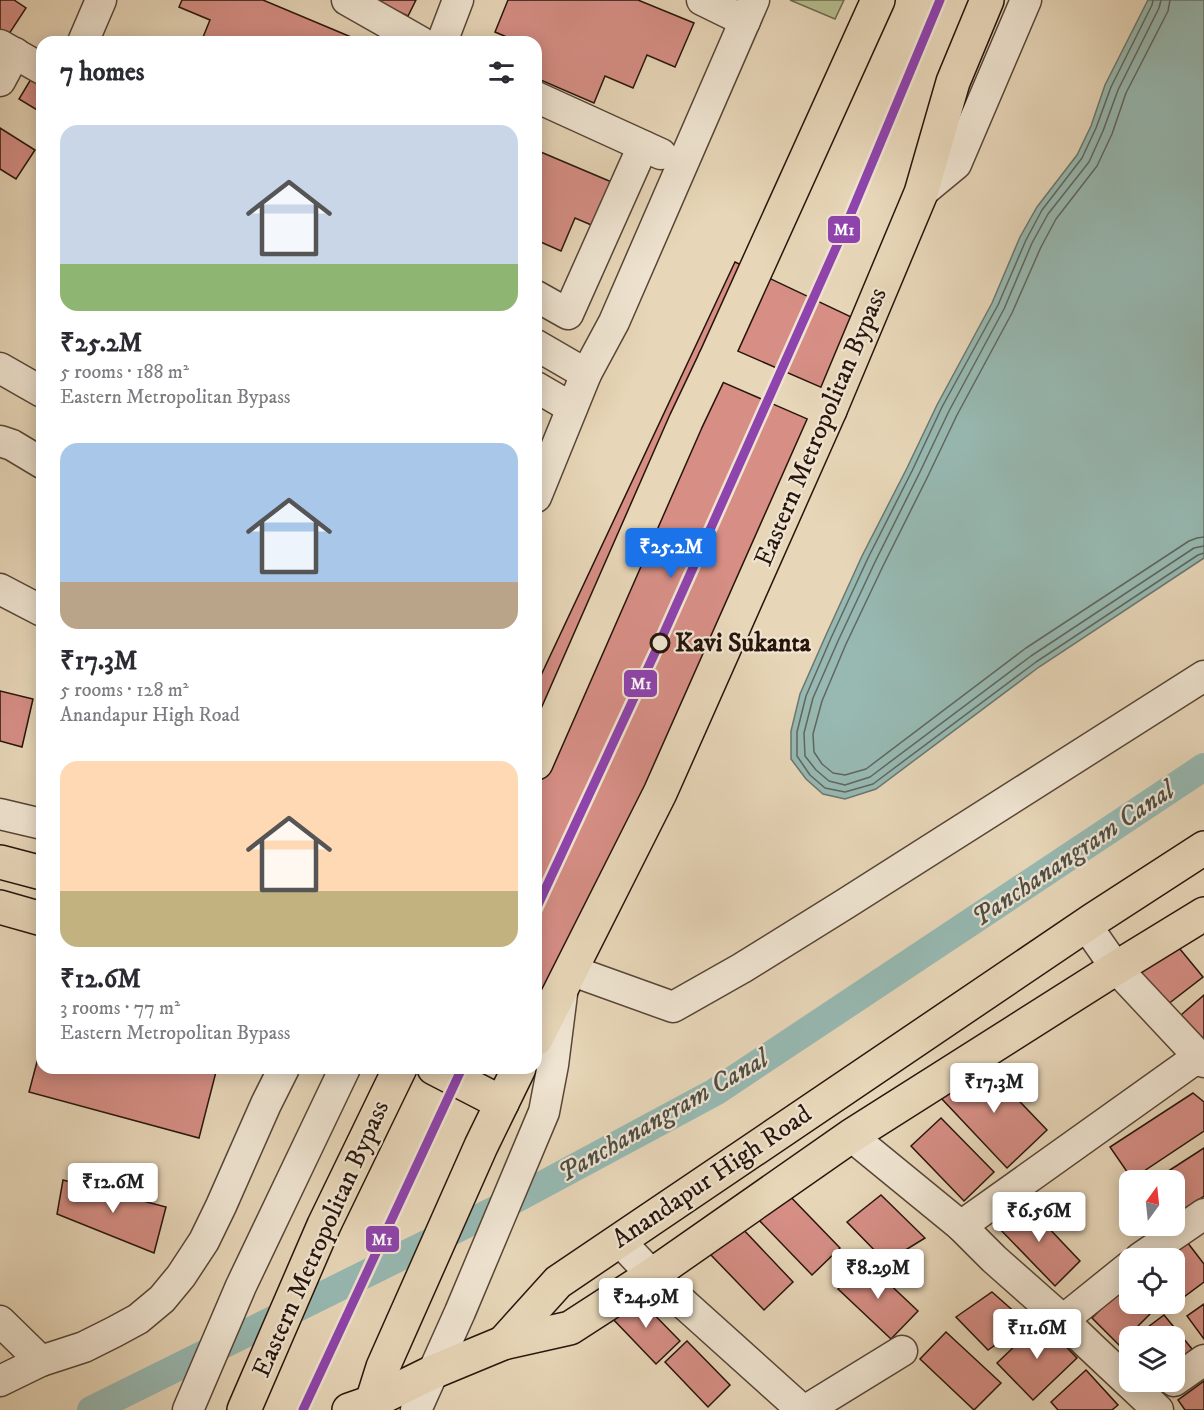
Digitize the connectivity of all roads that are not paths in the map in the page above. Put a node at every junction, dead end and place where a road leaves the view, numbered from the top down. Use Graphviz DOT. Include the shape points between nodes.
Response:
graph roads {
  1 [pos="82,0"];
  2 [pos="101,0"];
  3 [pos="347,0"];
  4 [pos="458,0"];
  5 [pos="878,0"];
  6 [pos="987,0"];
  7 [pos="1026,0"];
  8 [pos="708,1"];
  9 [pos="750,11"];
  10 [pos="68,36"];
  11 [pos="86,36"];
  12 [pos="410,36"];
  13 [pos="444,36"];
  14 [pos="8,49"];
  15 [pos="36,65"];
  16 [pos="0,81"];
  17 [pos="542,100"];
  18 [pos="643,146"];
  19 [pos="682,164"];
  20 [pos="921,193"];
  21 [pos="542,299"];
  22 [pos="568,314"];
  23 [pos="608,333"];
  24 [pos="542,348"];
  25 [pos="715,360"];
  26 [pos="0,368"];
  27 [pos="586,374"];
  28 [pos="36,389"];
  29 [pos="542,390"];
  30 [pos="572,408"];
  31 [pos="830,410"];
  32 [pos="0,441"];
  33 [pos="36,459"];
  34 [pos="542,481"];
  35 [pos="0,589"];
  36 [pos="36,608"];
  37 [pos="1204,676"];
  38 [pos="542,749"];
  39 [pos="0,814"];
  40 [pos="36,823"];
  41 [pos="1204,848"];
  42 [pos="0,862"];
  43 [pos="36,871"];
  44 [pos="0,907"];
  45 [pos="1204,914"];
  46 [pos="36,917"];
  47 [pos="1086,925"];
  48 [pos="1116,968"];
  49 [pos="567,977"];
  50 [pos="542,1027"];
  51 [pos="1201,1060"];
  52 [pos="281,1074"];
  53 [pos="342,1074"];
  54 [pos="397,1074"];
  55 [pos="446,1074"];
  56 [pos="516,1074"];
  57 [pos="502,1103"];
  58 [pos="851,1136"];
  59 [pos="1204,1214"];
  60 [pos="961,1226"];
  61 [pos="619,1240"];
  62 [pos="1155,1248"];
  63 [pos="652,1275"];
  64 [pos="1119,1275"];
  65 [pos="1063,1320"];
  66 [pos="0,1321"];
  67 [pos="503,1343"];
  68 [pos="902,1351"];
  69 [pos="1204,1360"];
  70 [pos="40,1362"];
  71 [pos="433,1372"];
  72 [pos="1185,1373"];
  73 [pos="0,1381"];
  74 [pos="1164,1392"];
  75 [pos="1153,1405"];
  76 [pos="363,1407"];
  77 [pos="244,1408"];
  78 [pos="188,1410"];
  79 [pos="416,1410"];
  80 [pos="804,1410"];
  1 -- 10 [label="street"];
  2 -- 11 [label="street"];
  3 -- 12 [label="street"];
  4 -- 13 [label="street"];
  5 -- 25 [label="main road"];
  6 -- 20 [label="main road, Eastern Metropolitan Bypass" via="953,82"];
  7 -- 20 [label="street" via="956,164"];
  8 -- 9 [label="street"];
  9 -- 19 [label="street"];
  14 -- 15 [label="street"];
  14 -- 16 [label="street"];
  17 -- 18 [label="street"];
  18 -- 19 [label="street"];
  18 -- 22 [label="street"];
  19 -- 23 [label="street"];
  20 -- 31 [label="main road, Eastern Metropolitan Bypass"];
  21 -- 22 [label="street"];
  22 -- 23 [label="street"];
  23 -- 27 [label="street"];
  24 -- 27 [label="street"];
  25 -- 31 [label="main road"];
  25 -- 38 [label="main road"];
  26 -- 28 [label="street"];
  27 -- 30 [label="street"];
  29 -- 30 [label="street"];
  30 -- 34 [label="street"];
  31 -- 49 [label="main road, Eastern Metropolitan Bypass" via="660,793"];
  32 -- 33 [label="street"];
  35 -- 36 [label="street"];
  37 -- 49 [label="street" via="845,904 673,1007"];
  39 -- 40 [label="street"];
  41 -- 47 [label="main road, Anandapur High Road"];
  42 -- 43 [label="main road"];
  44 -- 46 [label="main road"];
  45 -- 48 [label="main road, Anandapur High Road"];
  47 -- 48 [label="street"];
  47 -- 61 [label="main road, Anandapur High Road"];
  48 -- 51 [label="street"];
  48 -- 58 [label="main road, Anandapur High Road"];
  49 -- 50 [label="main road, Eastern Metropolitan Bypass"];
  49 -- 71 [label="street" via="544,1112"];
  51 -- 60 [label="street"];
  52 -- 70 [label="street" via="204,1241 162,1299 138,1319 84,1347"];
  53 -- 78 [label="street" via="241,1286"];
  54 -- 77 [label="main road, Eastern Metropolitan Bypass" via="324,1225"];
  55 -- 57 [label="main road"];
  56 -- 57 [label="main road"];
  57 -- 76 [label="main road"];
  58 -- 60 [label="street"];
  58 -- 63 [label="main road, Anandapur High Road"];
  59 -- 62 [label="street"];
  60 -- 65 [label="street"];
  61 -- 63 [label="street"];
  61 -- 67 [label="main road, Anandapur High Road" via="558,1282"];
  63 -- 67 [label="main road, Anandapur High Road" via="570,1328"];
  63 -- 80 [label="street"];
  64 -- 65 [label="street"];
  65 -- 75 [label="street"];
  66 -- 70 [label="street"];
  67 -- 71 [label="main road"];
  68 -- 80 [label="street"];
  69 -- 72 [label="street"];
  70 -- 73 [label="street"];
  71 -- 76 [label="main road"];
  71 -- 79 [label="street"];
  74 -- 75 [label="street"];
}
